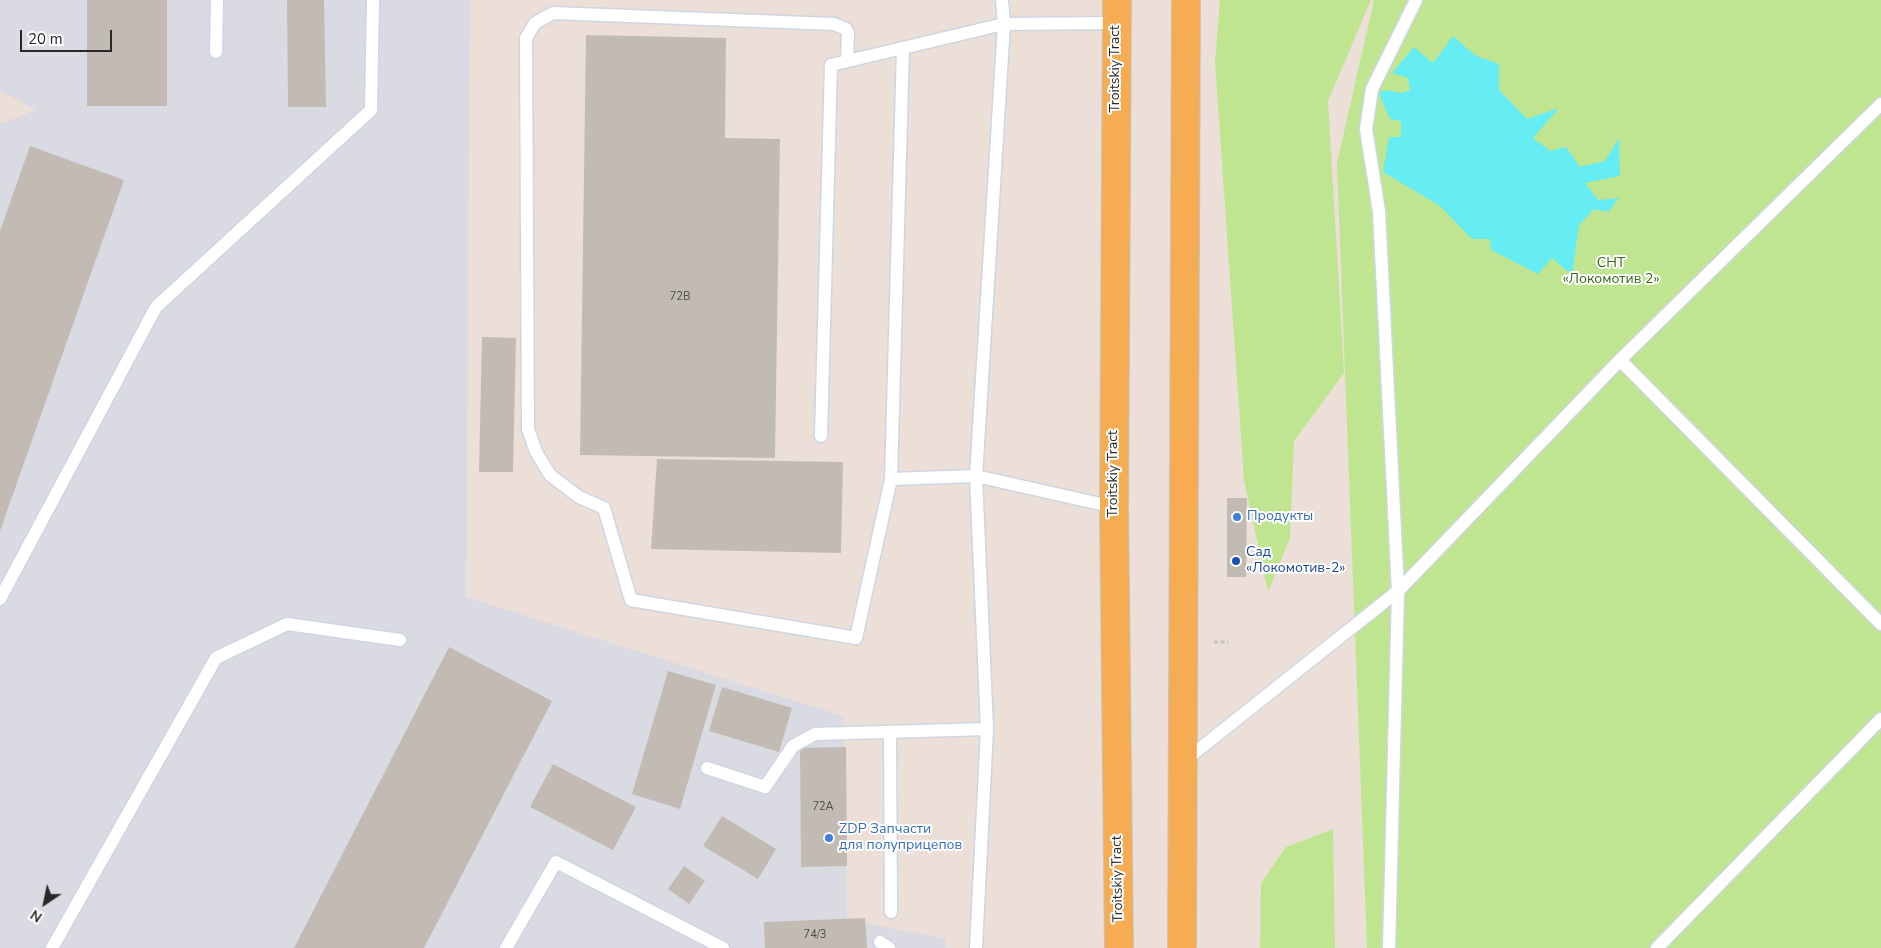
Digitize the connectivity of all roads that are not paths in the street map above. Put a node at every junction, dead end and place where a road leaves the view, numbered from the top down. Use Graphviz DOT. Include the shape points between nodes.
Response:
graph roads {
  1 [pos="217,0"];
  2 [pos="373,0"];
  3 [pos="1002,0"];
  4 [pos="1186,0"];
  5 [pos="1416,0"];
  6 [pos="1116,12"];
  7 [pos="1004,24"];
  8 [pos="903,48"];
  9 [pos="216,52"];
  10 [pos="847,61"];
  11 [pos="1881,104"];
  12 [pos="1620,360"];
  13 [pos="821,436"];
  14 [pos="976,476"];
  15 [pos="891,480"];
  16 [pos="1114,507"];
  17 [pos="1398,591"];
  18 [pos="0,600"];
  19 [pos="1881,624"];
  20 [pos="400,640"];
  21 [pos="1881,719"];
  22 [pos="986,729"];
  23 [pos="890,732"];
  24 [pos="1183,762"];
  25 [pos="707,768"];
  26 [pos="891,912"];
  27 [pos="52,948"];
  28 [pos="506,948"];
  29 [pos="723,948"];
  30 [pos="976,948"];
  31 [pos="1119,948"];
  32 [pos="1182,948"];
  33 [pos="1389,948"];
  34 [pos="1657,948"];
  1 -- 9 [label="lane"];
  2 -- 18 [label="lane" via="371,110 156,307"];
  3 -- 7 [label="lane"];
  4 -- 24 [label="main road"];
  5 -- 17 [label="lane" via="1372,89 1366,129 1379,211"];
  6 -- 7 [label="lane"];
  6 -- 16 [label="main road, Troitskiy Tract"];
  7 -- 8 [label="lane"];
  7 -- 14 [label="lane"];
  8 -- 10 [label="lane"];
  8 -- 15 [label="lane"];
  10 -- 13 [label="lane" via="831,65"];
  10 -- 15 [label="lane" via="848,33 834,24 553,12 535,23 526,38 528,429 536,452 550,475 578,497 604,508 631,600 856,638"];
  11 -- 12 [label="lane"];
  12 -- 17 [label="lane"];
  12 -- 19 [label="lane"];
  14 -- 15 [label="lane"];
  14 -- 16 [label="lane"];
  14 -- 22 [label="lane"];
  16 -- 31 [label="main road, Troitskiy Tract"];
  17 -- 24 [label="lane"];
  17 -- 33 [label="lane"];
  20 -- 27 [label="lane" via="287,624 216,658"];
  21 -- 34 [label="lane"];
  22 -- 23 [label="lane"];
  22 -- 30 [label="lane"];
  23 -- 25 [label="lane" via="815,734 793,746 765,787"];
  23 -- 26 [label="lane"];
  24 -- 32 [label="main road"];
  28 -- 29 [label="lane" via="556,862"];
}
